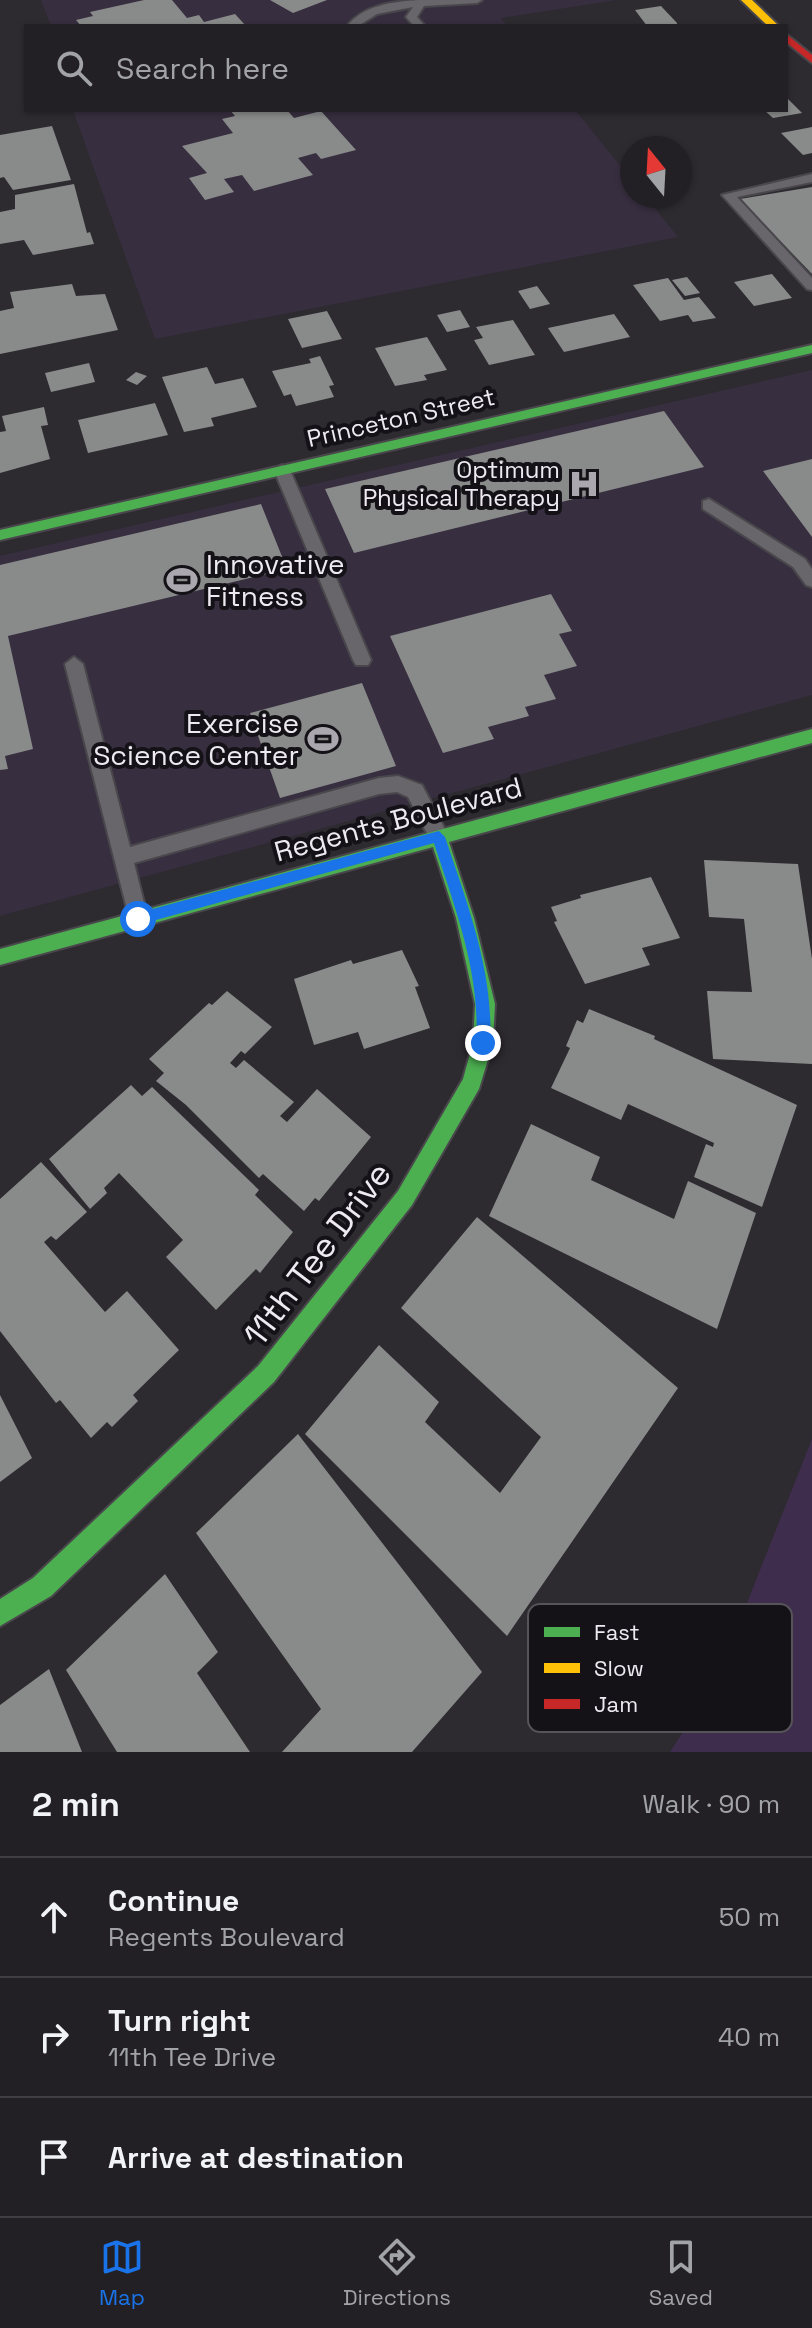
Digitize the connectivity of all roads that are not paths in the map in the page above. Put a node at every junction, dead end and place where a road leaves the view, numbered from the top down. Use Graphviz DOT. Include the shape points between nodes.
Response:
graph roads {
  1 [pos="477,0"];
  2 [pos="746,0"];
  3 [pos="420,4"];
  4 [pos="353,24"];
  5 [pos="418,24"];
  6 [pos="772,24"];
  7 [pos="788,39"];
  8 [pos="812,60"];
  9 [pos="812,178"];
  10 [pos="812,286"];
  11 [pos="812,349"];
  12 [pos="282,470"];
  13 [pos="709,505"];
  14 [pos="0,535"];
  15 [pos="812,581"];
  16 [pos="362,660"];
  17 [pos="74,664"];
  18 [pos="812,736"];
  19 [pos="439,837"];
  20 [pos="122,858"];
  21 [pos="138,919"];
  22 [pos="0,957"];
  23 [pos="0,1613"];
  1 -- 3 [label="lane"];
  2 -- 6 [label="street"];
  3 -- 4 [label="lane" via="376,10"];
  3 -- 5 [label="lane" via="411,17"];
  7 -- 8 [label="street"];
  9 -- 10 [label="lane" via="728,195"];
  11 -- 12 [label="street, Princeton Street"];
  12 -- 14 [label="street, Princeton Street"];
  12 -- 16 [label="lane"];
  13 -- 15 [label="lane" via="799,563"];
  17 -- 20 [label="lane"];
  18 -- 19 [label="street, Regents Boulevard"];
  19 -- 20 [label="lane" via="415,791 398,784"];
  19 -- 21 [label="street, Regents Boulevard"];
  19 -- 23 [label="street, 11th Tee Drive" via="485,1004 483,1043 472,1082 405,1198 266,1374 42,1587"];
  20 -- 21 [label="lane"];
  21 -- 22 [label="street, Regents Boulevard"];
}
